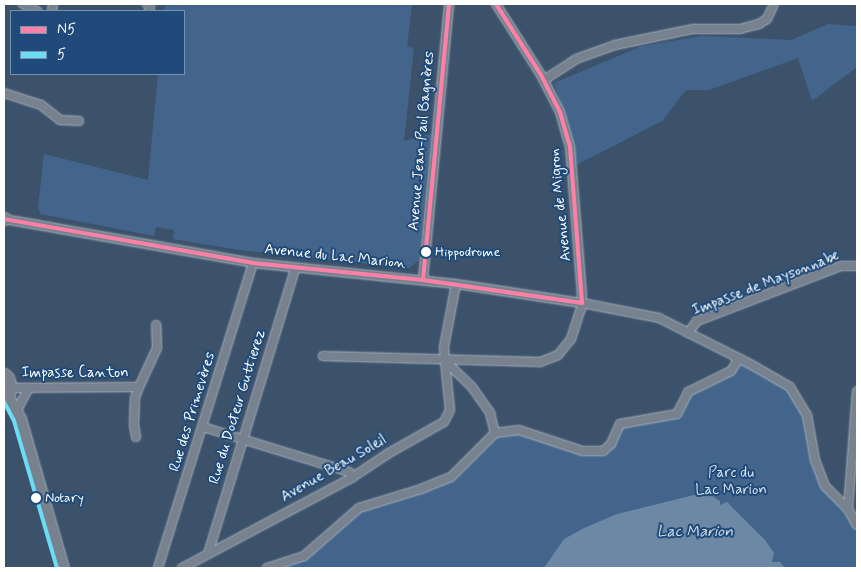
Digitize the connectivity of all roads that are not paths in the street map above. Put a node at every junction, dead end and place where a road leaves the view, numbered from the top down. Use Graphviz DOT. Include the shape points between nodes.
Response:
graph roads {
  1 [pos="23,4"];
  2 [pos="449,4"];
  3 [pos="496,4"];
  4 [pos="774,4"];
  5 [pos="35,10"];
  6 [pos="544,80"];
  7 [pos="4,93"];
  8 [pos="79,121"];
  9 [pos="4,219"];
  10 [pos="252,263"];
  11 [pos="857,266"];
  12 [pos="295,269"];
  13 [pos="423,280"];
  14 [pos="456,284"];
  15 [pos="582,303"];
  16 [pos="156,325"];
  17 [pos="688,333"];
  18 [pos="323,356"];
  19 [pos="739,358"];
  20 [pos="445,360"];
  21 [pos="4,374"];
  22 [pos="139,388"];
  23 [pos="28,389"];
  24 [pos="857,391"];
  25 [pos="8,395"];
  26 [pos="17,410"];
  27 [pos="203,427"];
  28 [pos="495,433"];
  29 [pos="136,438"];
  30 [pos="242,439"];
  31 [pos="353,477"];
  32 [pos="848,509"];
  33 [pos="857,525"];
  34 [pos="208,554"];
  35 [pos="63,568"];
  36 [pos="158,568"];
  37 [pos="182,568"];
  38 [pos="267,568"];
  1 -- 5 [label="street"];
  2 -- 13 [label="street, Avenue Jean-Paul Bagnères"];
  3 -- 6 [label="street, Avenue de Migron"];
  4 -- 6 [label="street" via="767,19 759,24 740,29 693,29 636,39 576,59"];
  6 -- 15 [label="street, Avenue de Migron" via="560,112 570,147"];
  7 -- 8 [label="street" via="41,105 60,120"];
  9 -- 10 [label="street, Avenue du Lac Marion"];
  10 -- 12 [label="street, Avenue du Lac Marion"];
  10 -- 27 [label="street, Rue des Primevères"];
  11 -- 17 [label="street, Impasse de Maysonnabe" via="841,266 697,321"];
  12 -- 13 [label="street, Avenue du Lac Marion"];
  12 -- 30 [label="street, Rue du Docteur Guttierez"];
  13 -- 14 [label="street, Avenue du Lac Marion"];
  14 -- 15 [label="street, Avenue du Lac Marion"];
  14 -- 20 [label="street, Avenue Beau Soleil" via="444,347"];
  15 -- 17 [label="street, Avenue du Lac Marion" via="659,318"];
  15 -- 20 [label="street" via="566,348 549,361"];
  16 -- 22 [label="street, Impasse Canton" via="157,348"];
  17 -- 19 [label="street, Avenue du Lac Marion"];
  18 -- 20 [label="street"];
  19 -- 28 [label="street" via="731,371 688,392 677,414 620,424 610,444 602,451 583,451 519,430"];
  19 -- 32 [label="street, Avenue du Lac Marion" via="782,381 797,396 807,415 819,474 825,486"];
  20 -- 28 [label="street" via="472,387 490,412"];
  20 -- 31 [label="street, Avenue Beau Soleil" via="450,410 444,422"];
  21 -- 25 [label="street" via="8,378"];
  22 -- 23 [label="street, Impasse Canton"];
  22 -- 29 [label="street, Impasse Canton" via="135,398"];
  23 -- 25 [label="street, Impasse Canton"];
  23 -- 26 [label="street"];
  24 -- 32 [label="street"];
  25 -- 26 [label="street"];
  26 -- 35 [label="street"];
  27 -- 30 [label="street"];
  27 -- 36 [label="street, Rue des Primevères"];
  28 -- 38 [label="street" via="451,477 359,508 304,556"];
  30 -- 31 [label="street" via="349,472"];
  30 -- 34 [label="street, Rue du Docteur Guttierez"];
  31 -- 34 [label="street, Avenue Beau Soleil"];
  32 -- 33 [label="street, Avenue du Lac Marion"];
  34 -- 37 [label="street, Avenue Beau Soleil"];
}
